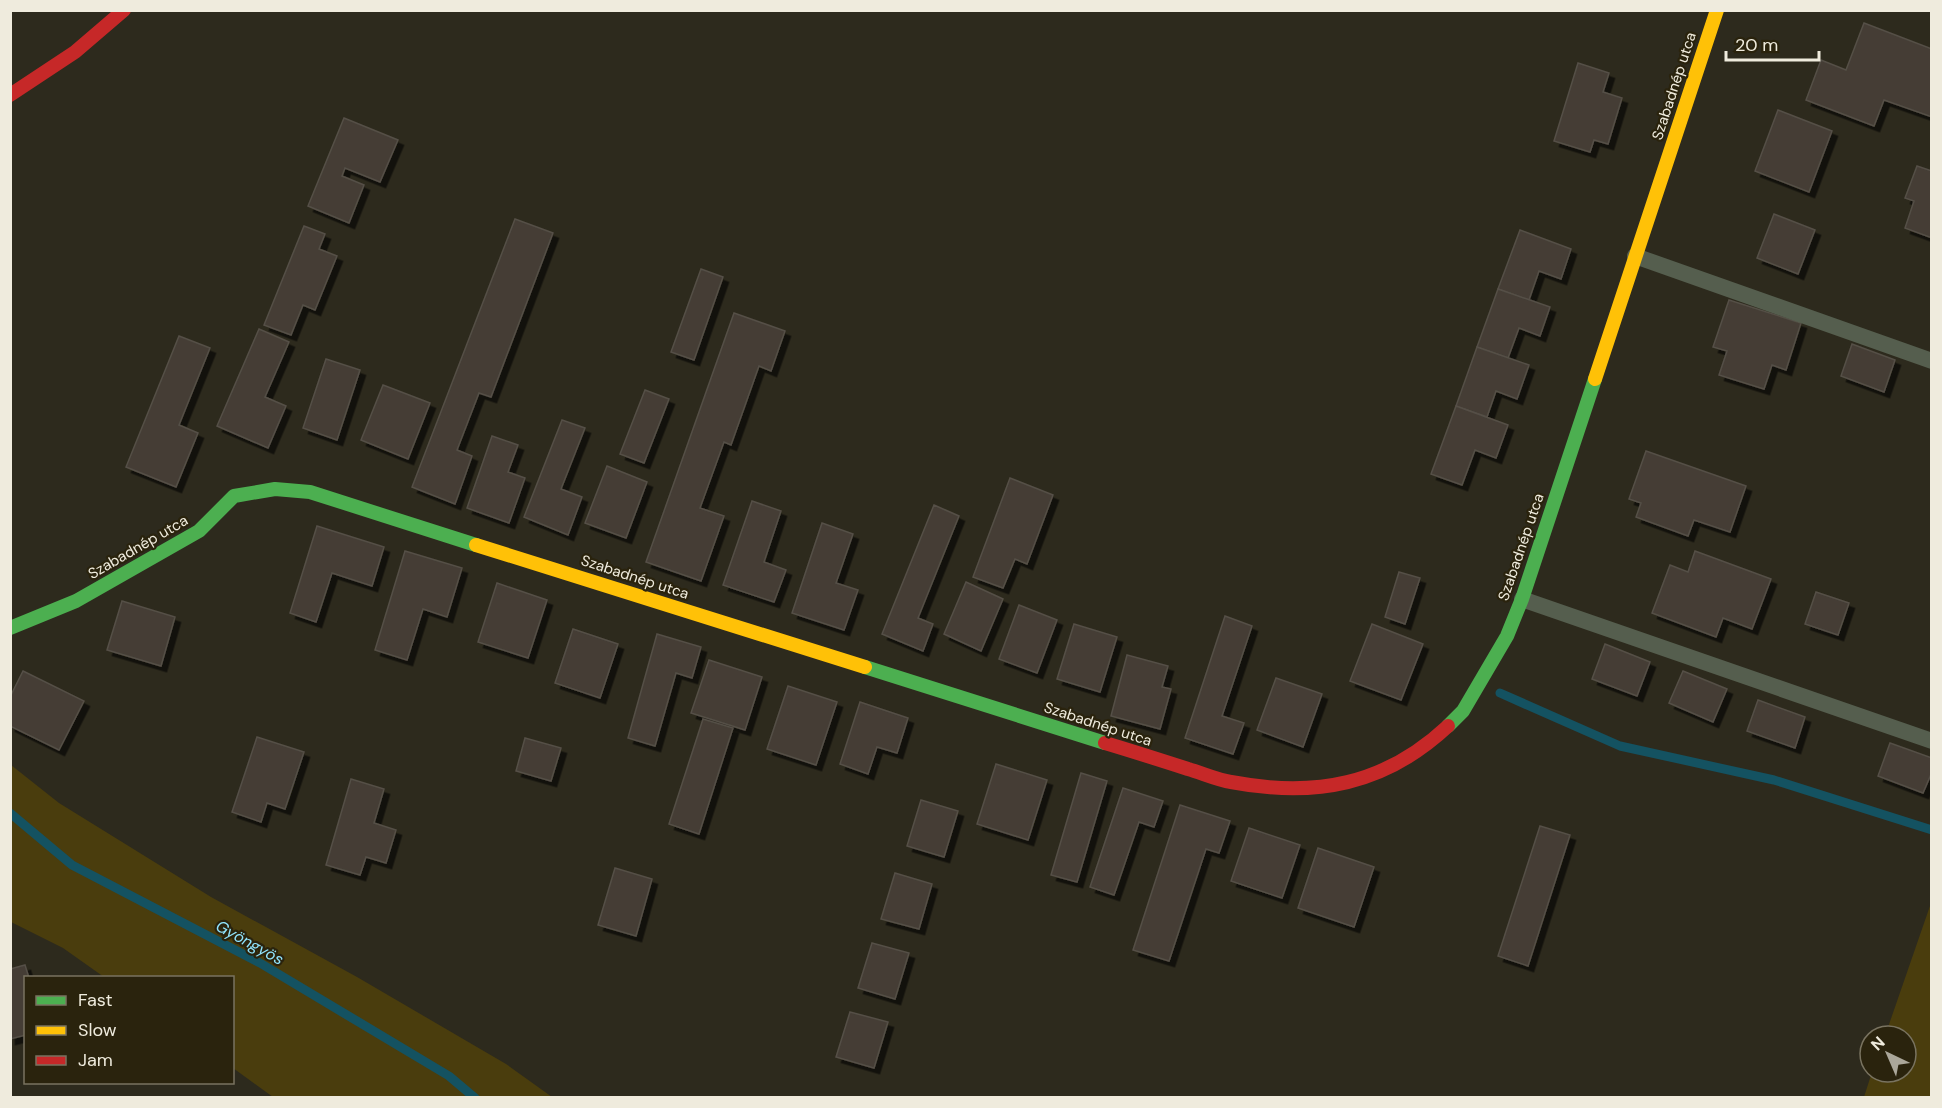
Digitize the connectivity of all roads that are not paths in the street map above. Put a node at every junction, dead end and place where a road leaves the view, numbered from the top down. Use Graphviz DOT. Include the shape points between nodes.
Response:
graph roads {
  1 [pos="124,10"];
  2 [pos="1717,10"];
  3 [pos="10,95"];
  4 [pos="1635,256"];
  5 [pos="1932,361"];
  6 [pos="1522,599"];
  7 [pos="17,626"];
  8 [pos="1932,741"];
  1 -- 3 [label="street" via="75,52"];
  2 -- 4 [label="street, Szabadnép utca"];
  4 -- 5 [label="lane"];
  4 -- 6 [label="street, Szabadnép utca"];
  6 -- 7 [label="street, Szabadnép utca" via="1507,636 1463,711 1427,745 1386,770 1345,783 1304,789 1229,782 310,492 275,489 234,496 199,531 76,601"];
  6 -- 8 [label="lane"];
}
